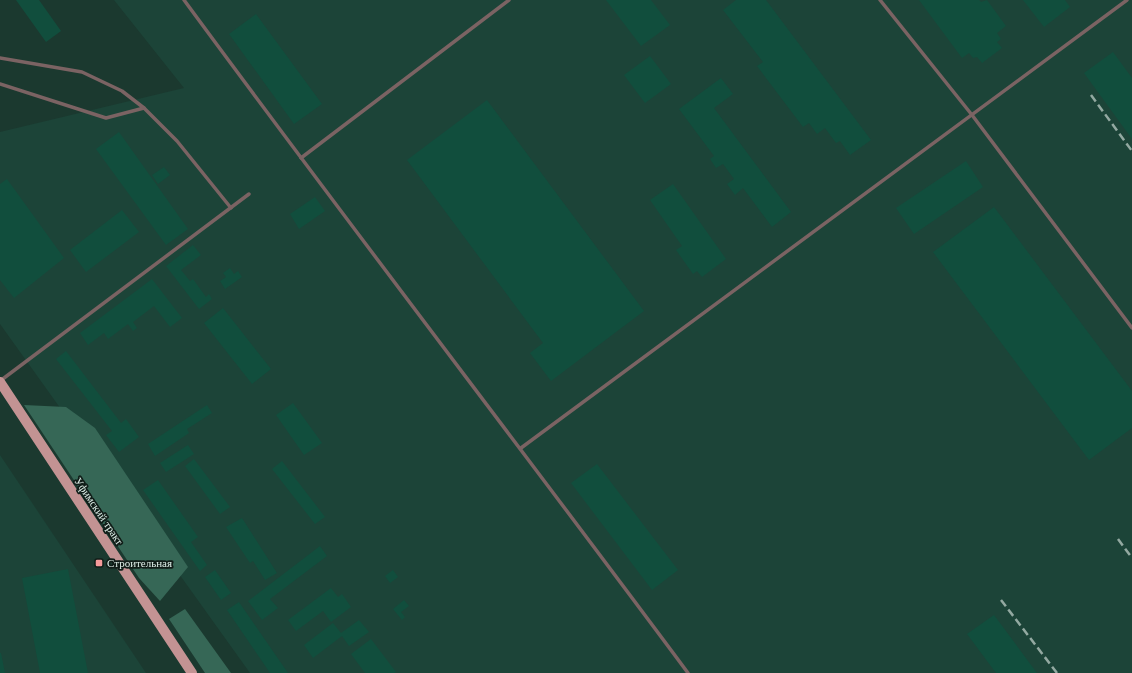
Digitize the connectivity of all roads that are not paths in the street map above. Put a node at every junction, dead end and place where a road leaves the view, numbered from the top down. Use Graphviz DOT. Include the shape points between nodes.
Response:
graph roads {
  1 [pos="184,0"];
  2 [pos="509,0"];
  3 [pos="880,0"];
  4 [pos="1127,0"];
  5 [pos="0,58"];
  6 [pos="0,84"];
  7 [pos="144,108"];
  8 [pos="972,115"];
  9 [pos="301,158"];
  10 [pos="249,194"];
  11 [pos="231,208"];
  12 [pos="1132,328"];
  13 [pos="0,381"];
  14 [pos="522,448"];
  15 [pos="192,673"];
  16 [pos="688,673"];
  1 -- 9 [label="lane"];
  2 -- 9 [label="lane"];
  3 -- 8 [label="lane"];
  4 -- 8 [label="lane"];
  5 -- 7 [label="lane" via="82,72 122,91"];
  6 -- 7 [label="lane" via="106,118"];
  7 -- 11 [label="lane" via="177,141"];
  8 -- 12 [label="lane"];
  8 -- 14 [label="lane"];
  9 -- 14 [label="lane"];
  10 -- 11 [label="lane"];
  11 -- 13 [label="lane"];
  13 -- 15 [label="main road, Уфимский тракт"];
  14 -- 16 [label="lane"];
}
